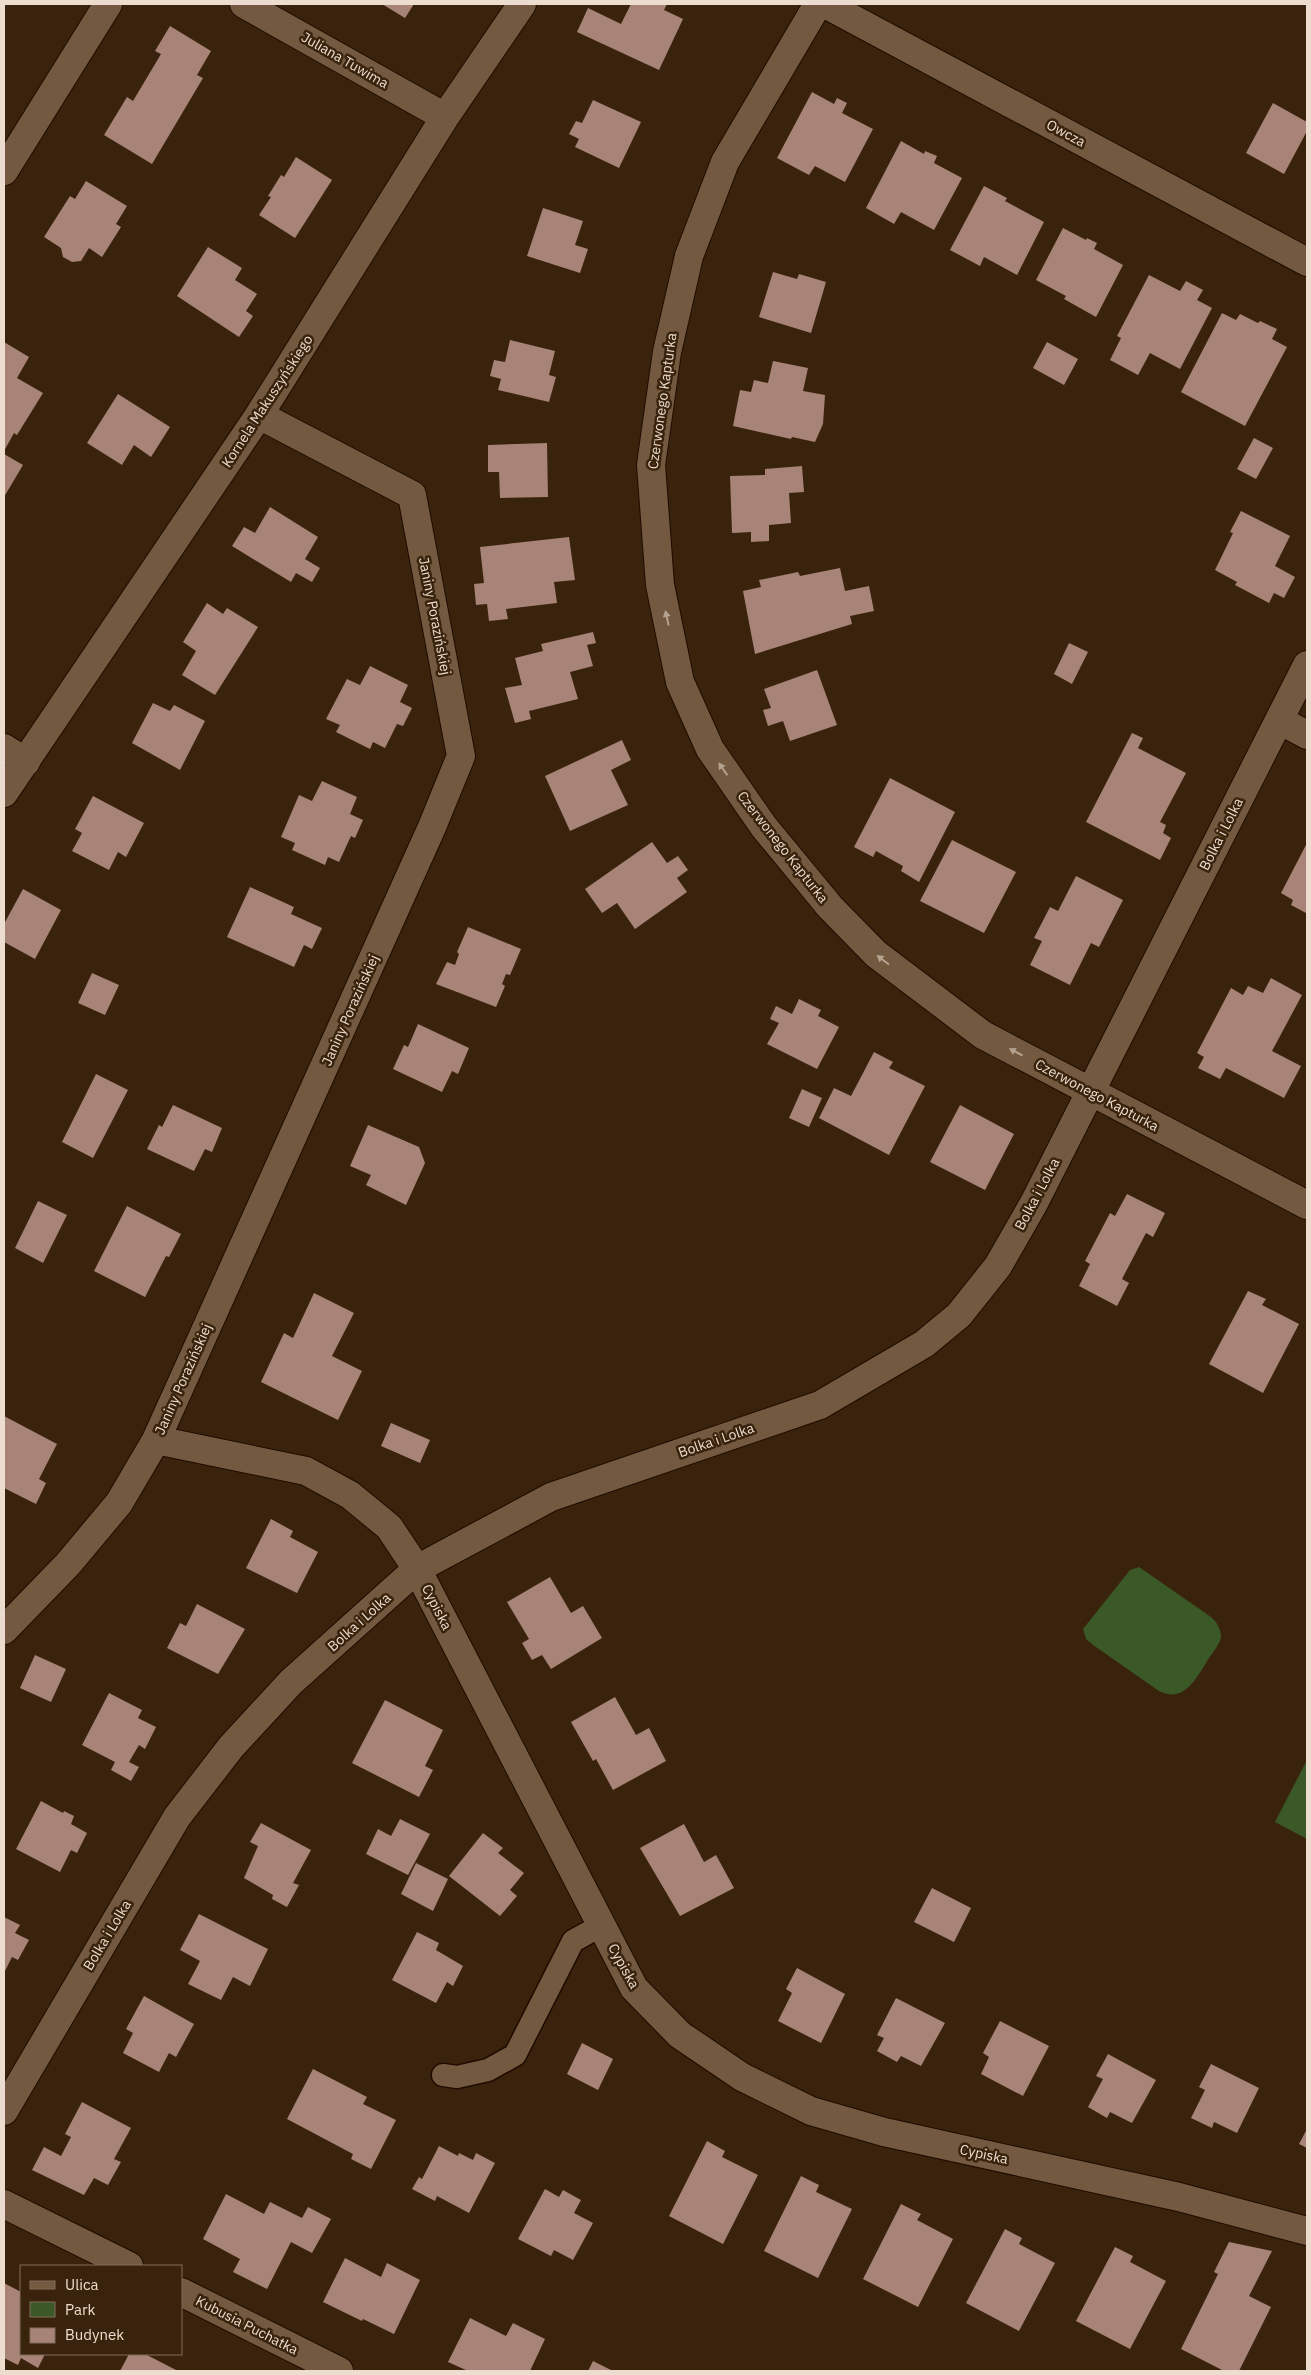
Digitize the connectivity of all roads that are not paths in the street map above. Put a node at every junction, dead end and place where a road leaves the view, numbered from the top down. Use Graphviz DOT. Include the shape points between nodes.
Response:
graph roads {
  1 [pos="108,4"];
  2 [pos="522,4"];
  3 [pos="818,4"];
  4 [pos="825,4"];
  5 [pos="252,6"];
  6 [pos="445,117"];
  7 [pos="4,171"];
  8 [pos="1307,262"];
  9 [pos="259,415"];
  10 [pos="1307,665"];
  11 [pos="1279,720"];
  12 [pos="1307,735"];
  13 [pos="15,755"];
  14 [pos="4,793"];
  15 [pos="1090,1092"];
  16 [pos="1307,1205"];
  17 [pos="156,1440"];
  18 [pos="417,1569"];
  19 [pos="4,1630"];
  20 [pos="602,1925"];
  21 [pos="442,2075"];
  22 [pos="4,2111"];
  23 [pos="4,2204"];
  24 [pos="1307,2231"];
  25 [pos="127,2265"];
  26 [pos="182,2292"];
  27 [pos="339,2371"];
  1 -- 7 [label="street"];
  2 -- 6 [label="street, Kornela Makuszyńskiego"];
  15 -- 3 [label="street, Czerwonego Kapturka, one-way" via="982,1034 876,954 830,907 764,827 710,749 680,682 660,585 651,465 667,352 689,256 725,162"];
  4 -- 8 [label="street, Owcza"];
  5 -- 6 [label="street, Juliana Tuwima"];
  6 -- 9 [label="street, Kornela Makuszyńskiego"];
  9 -- 13 [label="street, Kornela Makuszyńskiego"];
  9 -- 17 [label="street, Janiny Porazińskiej" via="412,495 461,756"];
  10 -- 11 [label="street, Bolka i Lolka"];
  11 -- 12 [label="street"];
  11 -- 15 [label="street, Bolka i Lolka"];
  13 -- 14 [label="street, Kornela Makuszyńskiego"];
  15 -- 16 [label="street, Czerwonego Kapturka"];
  15 -- 18 [label="street, Bolka i Lolka" via="998,1266 959,1314 924,1344 820,1405 552,1497"];
  17 -- 18 [label="street, Cypiska" via="306,1470 350,1495 389,1527"];
  17 -- 19 [label="street, Janiny Porazińskiej" via="119,1504 68,1564"];
  18 -- 20 [label="street, Cypiska"];
  18 -- 22 [label="street, Bolka i Lolka" via="291,1682 230,1747 177,1817"];
  20 -- 21 [label="lane" via="573,1941 515,2055 488,2070 457,2077"];
  20 -- 24 [label="street, Cypiska" via="634,1988 680,2035 742,2077 811,2112 884,2132 1178,2197"];
  23 -- 25 [label="street"];
  26 -- 27 [label="street, Kubusia Puchatka"];
}
